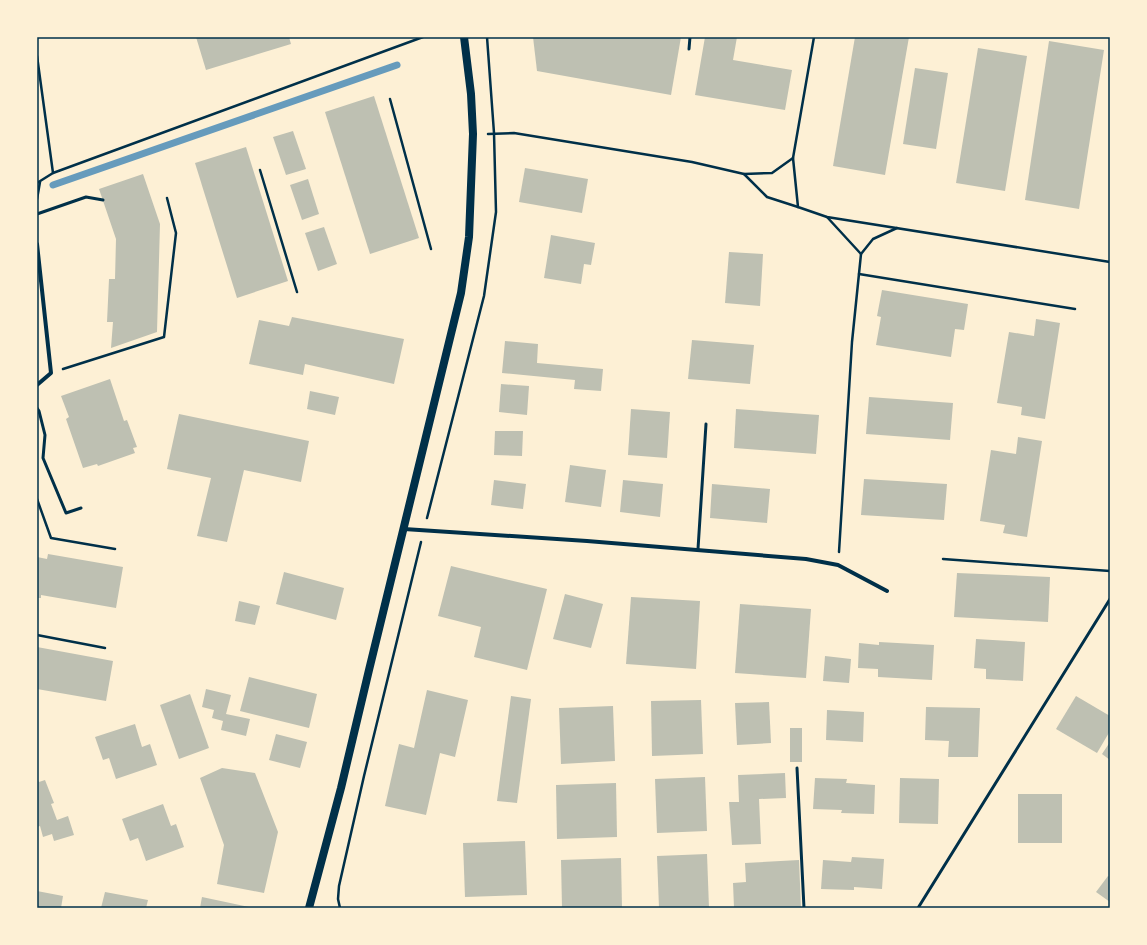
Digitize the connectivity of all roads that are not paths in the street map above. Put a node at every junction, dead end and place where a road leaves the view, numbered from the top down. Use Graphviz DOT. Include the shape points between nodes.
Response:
graph roads {
  1 [pos="464,37"];
  2 [pos="690,37"];
  3 [pos="689,49"];
  4 [pos="103,200"];
  5 [pos="37,214"];
  6 [pos="37,244"];
  7 [pos="37,385"];
  8 [pos="37,408"];
  9 [pos="706,424"];
  10 [pos="81,508"];
  11 [pos="404,529"];
  12 [pos="698,549"];
  13 [pos="886,591"];
  14 [pos="1110,599"];
  15 [pos="796,768"];
  16 [pos="309,908"];
  17 [pos="804,908"];
  18 [pos="918,908"];
  1 -- 11 [label="main road" via="473,134 469,237 461,293"];
  2 -- 3 [label="lane"];
  4 -- 5 [label="lane" via="86,197"];
  6 -- 7 [label="street" via="51,373"];
  8 -- 10 [label="lane" via="45,435 43,458 66,513"];
  9 -- 12 [label="lane"];
  11 -- 12 [label="street"];
  11 -- 16 [label="main road"];
  12 -- 13 [label="street" via="806,559 838,565"];
  14 -- 18 [label="lane"];
  15 -- 17 [label="lane"];
}
